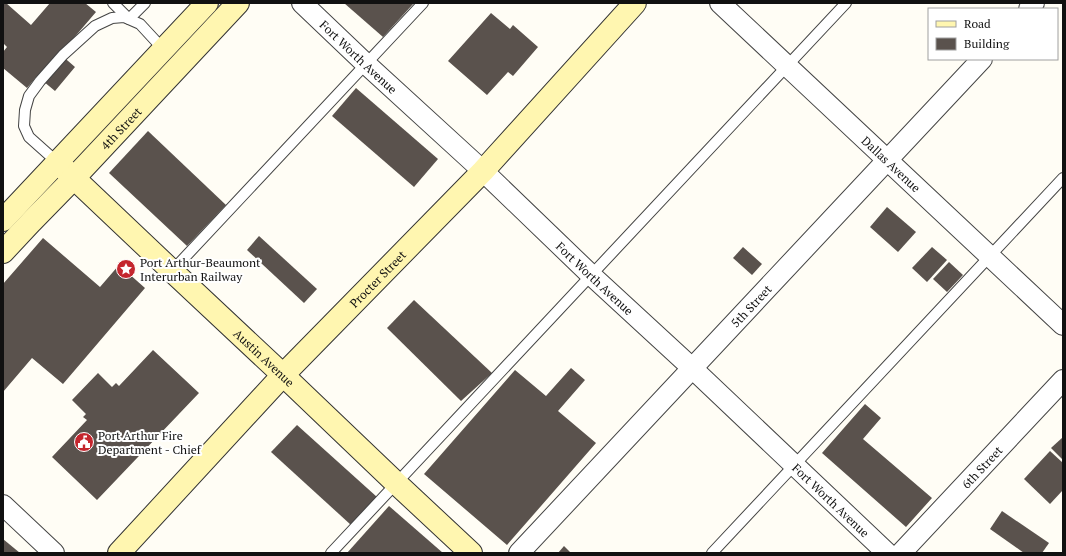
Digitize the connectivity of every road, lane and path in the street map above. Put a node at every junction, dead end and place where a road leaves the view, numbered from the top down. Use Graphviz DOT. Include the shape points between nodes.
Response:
graph roads {
  1 [pos="113,3"];
  2 [pos="145,3"];
  3 [pos="207,3"];
  4 [pos="238,3"];
  5 [pos="302,3"];
  6 [pos="423,3"];
  7 [pos="635,3"];
  8 [pos="720,3"];
  9 [pos="846,3"];
  10 [pos="129,19"];
  11 [pos="164,50"];
  12 [pos="981,60"];
  13 [pos="366,64"];
  14 [pos="788,66"];
  15 [pos="888,160"];
  16 [pos="57,162"];
  17 [pos="483,171"];
  18 [pos="74,178"];
  19 [pos="1063,178"];
  20 [pos="3,220"];
  21 [pos="3,252"];
  22 [pos="990,256"];
  23 [pos="172,271"];
  24 [pos="591,275"];
  25 [pos="1063,325"];
  26 [pos="692,368"];
  27 [pos="283,375"];
  28 [pos="1063,380"];
  29 [pos="795,465"];
  30 [pos="396,483"];
  31 [pos="3,505"];
  32 [pos="54,553"];
  33 [pos="119,553"];
  34 [pos="331,553"];
  35 [pos="471,553"];
  36 [pos="519,553"];
  37 [pos="712,553"];
  38 [pos="888,553"];
  39 [pos="901,553"];
  1 -- 10 [label="lane"];
  2 -- 10 [label="lane"];
  3 -- 11 [label="street, 4th Street"];
  4 -- 18 [label="street, 4th Street"];
  5 -- 13 [label="street, Fort Worth Avenue"];
  6 -- 13 [label="lane"];
  7 -- 17 [label="street, Procter Street"];
  8 -- 14 [label="street, Dallas Avenue"];
  9 -- 14 [label="lane"];
  10 -- 11 [label="lane" via="140,24"];
  10 -- 16 [label="lane" via="112,18 95,26 63,55 29,96 24,126 29,137"];
  11 -- 16 [label="street, 4th Street"];
  12 -- 15 [label="street, 5th Street"];
  13 -- 17 [label="street, Fort Worth Avenue"];
  13 -- 23 [label="lane"];
  14 -- 15 [label="street, Dallas Avenue"];
  14 -- 24 [label="lane"];
  15 -- 22 [label="street, Dallas Avenue"];
  15 -- 26 [label="street, 5th Street"];
  16 -- 18 [label="street, Austin Avenue"];
  16 -- 20 [label="street, 4th Street"];
  17 -- 24 [label="street, Fort Worth Avenue"];
  17 -- 27 [label="street, Procter Street"];
  18 -- 21 [label="street, 4th Street"];
  18 -- 23 [label="street, Austin Avenue"];
  19 -- 22 [label="lane"];
  22 -- 25 [label="street, Dallas Avenue"];
  22 -- 29 [label="lane"];
  23 -- 27 [label="street, Austin Avenue"];
  24 -- 26 [label="street, Fort Worth Avenue"];
  24 -- 30 [label="lane"];
  26 -- 29 [label="street, Fort Worth Avenue"];
  26 -- 36 [label="street, 5th Street"];
  27 -- 30 [label="street, Austin Avenue"];
  27 -- 33 [label="street, Procter Street"];
  28 -- 39 [label="street, 6th Street"];
  29 -- 37 [label="lane"];
  29 -- 38 [label="street, Fort Worth Avenue"];
  30 -- 34 [label="lane"];
  30 -- 35 [label="street, Austin Avenue"];
  31 -- 32 [label="street"];
}
